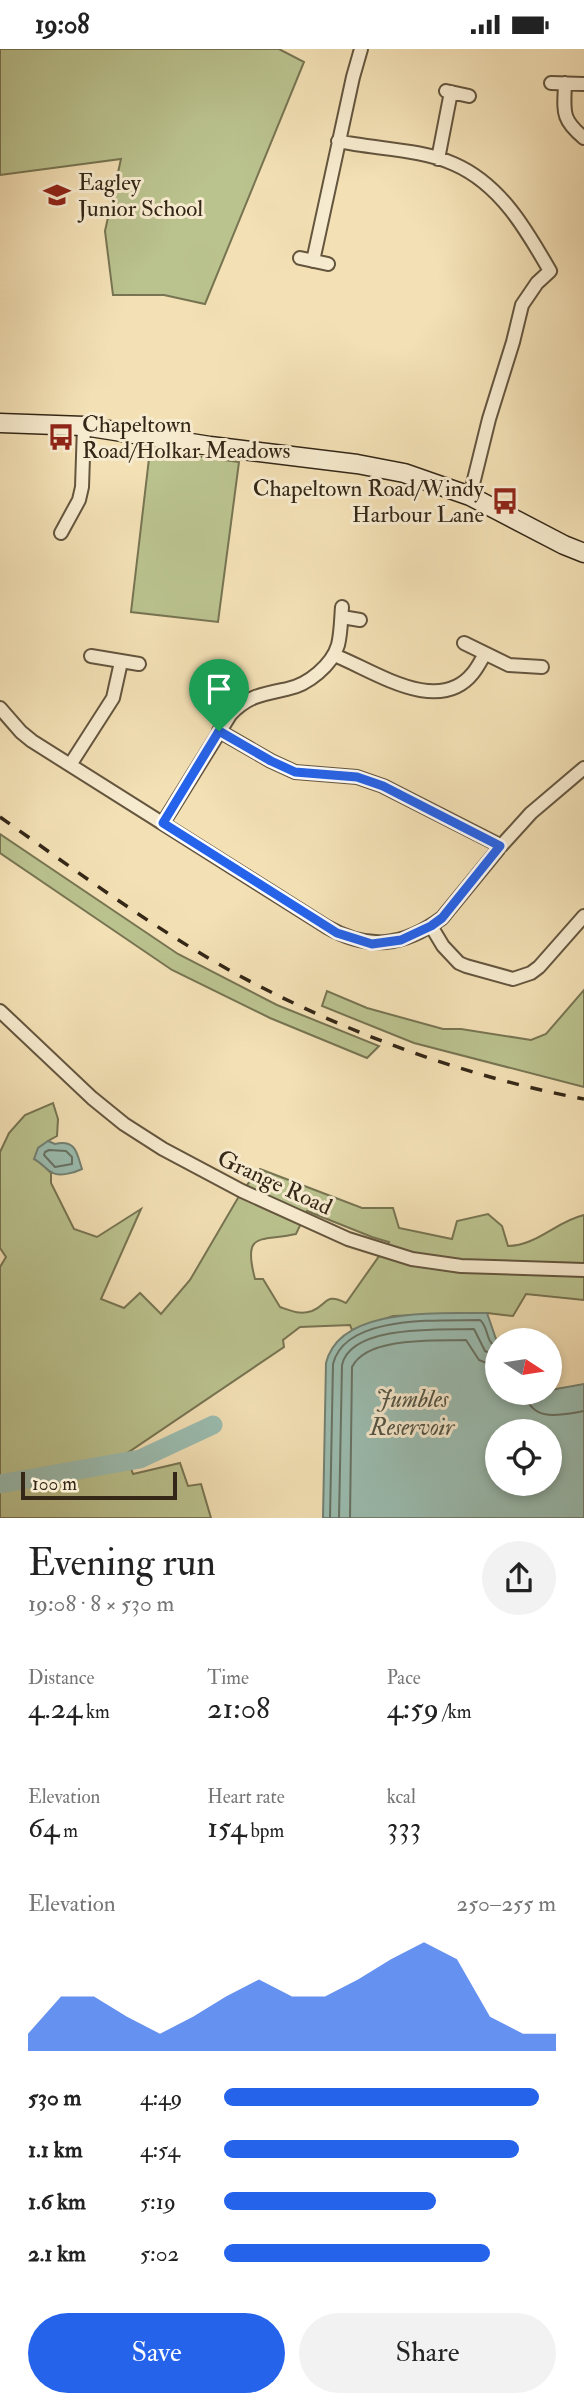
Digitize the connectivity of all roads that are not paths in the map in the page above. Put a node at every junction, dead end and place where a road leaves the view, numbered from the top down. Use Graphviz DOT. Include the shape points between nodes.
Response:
graph roads {
  1 [pos="361,49"];
  2 [pos="551,83"];
  3 [pos="565,83"];
  4 [pos="584,84"];
  5 [pos="469,96"];
  6 [pos="584,138"];
  7 [pos="338,141"];
  8 [pos="438,159"];
  9 [pos="328,264"];
  10 [pos="0,423"];
  11 [pos="84,426"];
  12 [pos="470,496"];
  13 [pos="59,534"];
  14 [pos="584,553"];
  15 [pos="360,619"];
  16 [pos="464,643"];
  17 [pos="485,654"];
  18 [pos="334,655"];
  19 [pos="91,656"];
  20 [pos="121,661"];
  21 [pos="139,664"];
  22 [pos="542,667"];
  23 [pos="0,708"];
  24 [pos="219,731"];
  25 [pos="70,765"];
  26 [pos="584,768"];
  27 [pos="163,823"];
  28 [pos="500,846"];
  29 [pos="584,916"];
  30 [pos="431,926"];
  31 [pos="0,1011"];
  32 [pos="584,1270"];
  1 -- 7 [label="street"];
  2 -- 3 [label="street"];
  3 -- 4 [label="street"];
  3 -- 6 [label="street" via="566,120"];
  5 -- 8 [label="street" via="449,92"];
  7 -- 8 [label="street"];
  7 -- 9 [label="street" via="307,260"];
  8 -- 12 [label="street" via="471,174 511,209 550,271 522,305"];
  10 -- 11 [label="main road"];
  11 -- 12 [label="main road" via="357,464 404,473"];
  11 -- 13 [label="street" via="82,488"];
  12 -- 14 [label="main road"];
  15 -- 18 [label="street" via="342,612"];
  16 -- 17 [label="street"];
  17 -- 18 [label="street" via="467,679 435,692 416,690"];
  17 -- 22 [label="street" via="509,665"];
  18 -- 24 [label="street" via="300,685 249,698"];
  19 -- 20 [label="street"];
  20 -- 21 [label="street"];
  20 -- 25 [label="street" via="113,698"];
  23 -- 25 [label="street" via="21,732"];
  24 -- 27 [label="street"];
  24 -- 28 [label="street" via="295,772 357,777 383,786"];
  25 -- 27 [label="street"];
  26 -- 28 [label="street"];
  27 -- 30 [label="street" via="348,937 386,943"];
  28 -- 30 [label="street" via="449,911"];
  29 -- 30 [label="street" via="539,967 513,979 459,963"];
  31 -- 32 [label="street, Grange Road" via="124,1124 242,1191 348,1238 412,1259 461,1266"];
}
